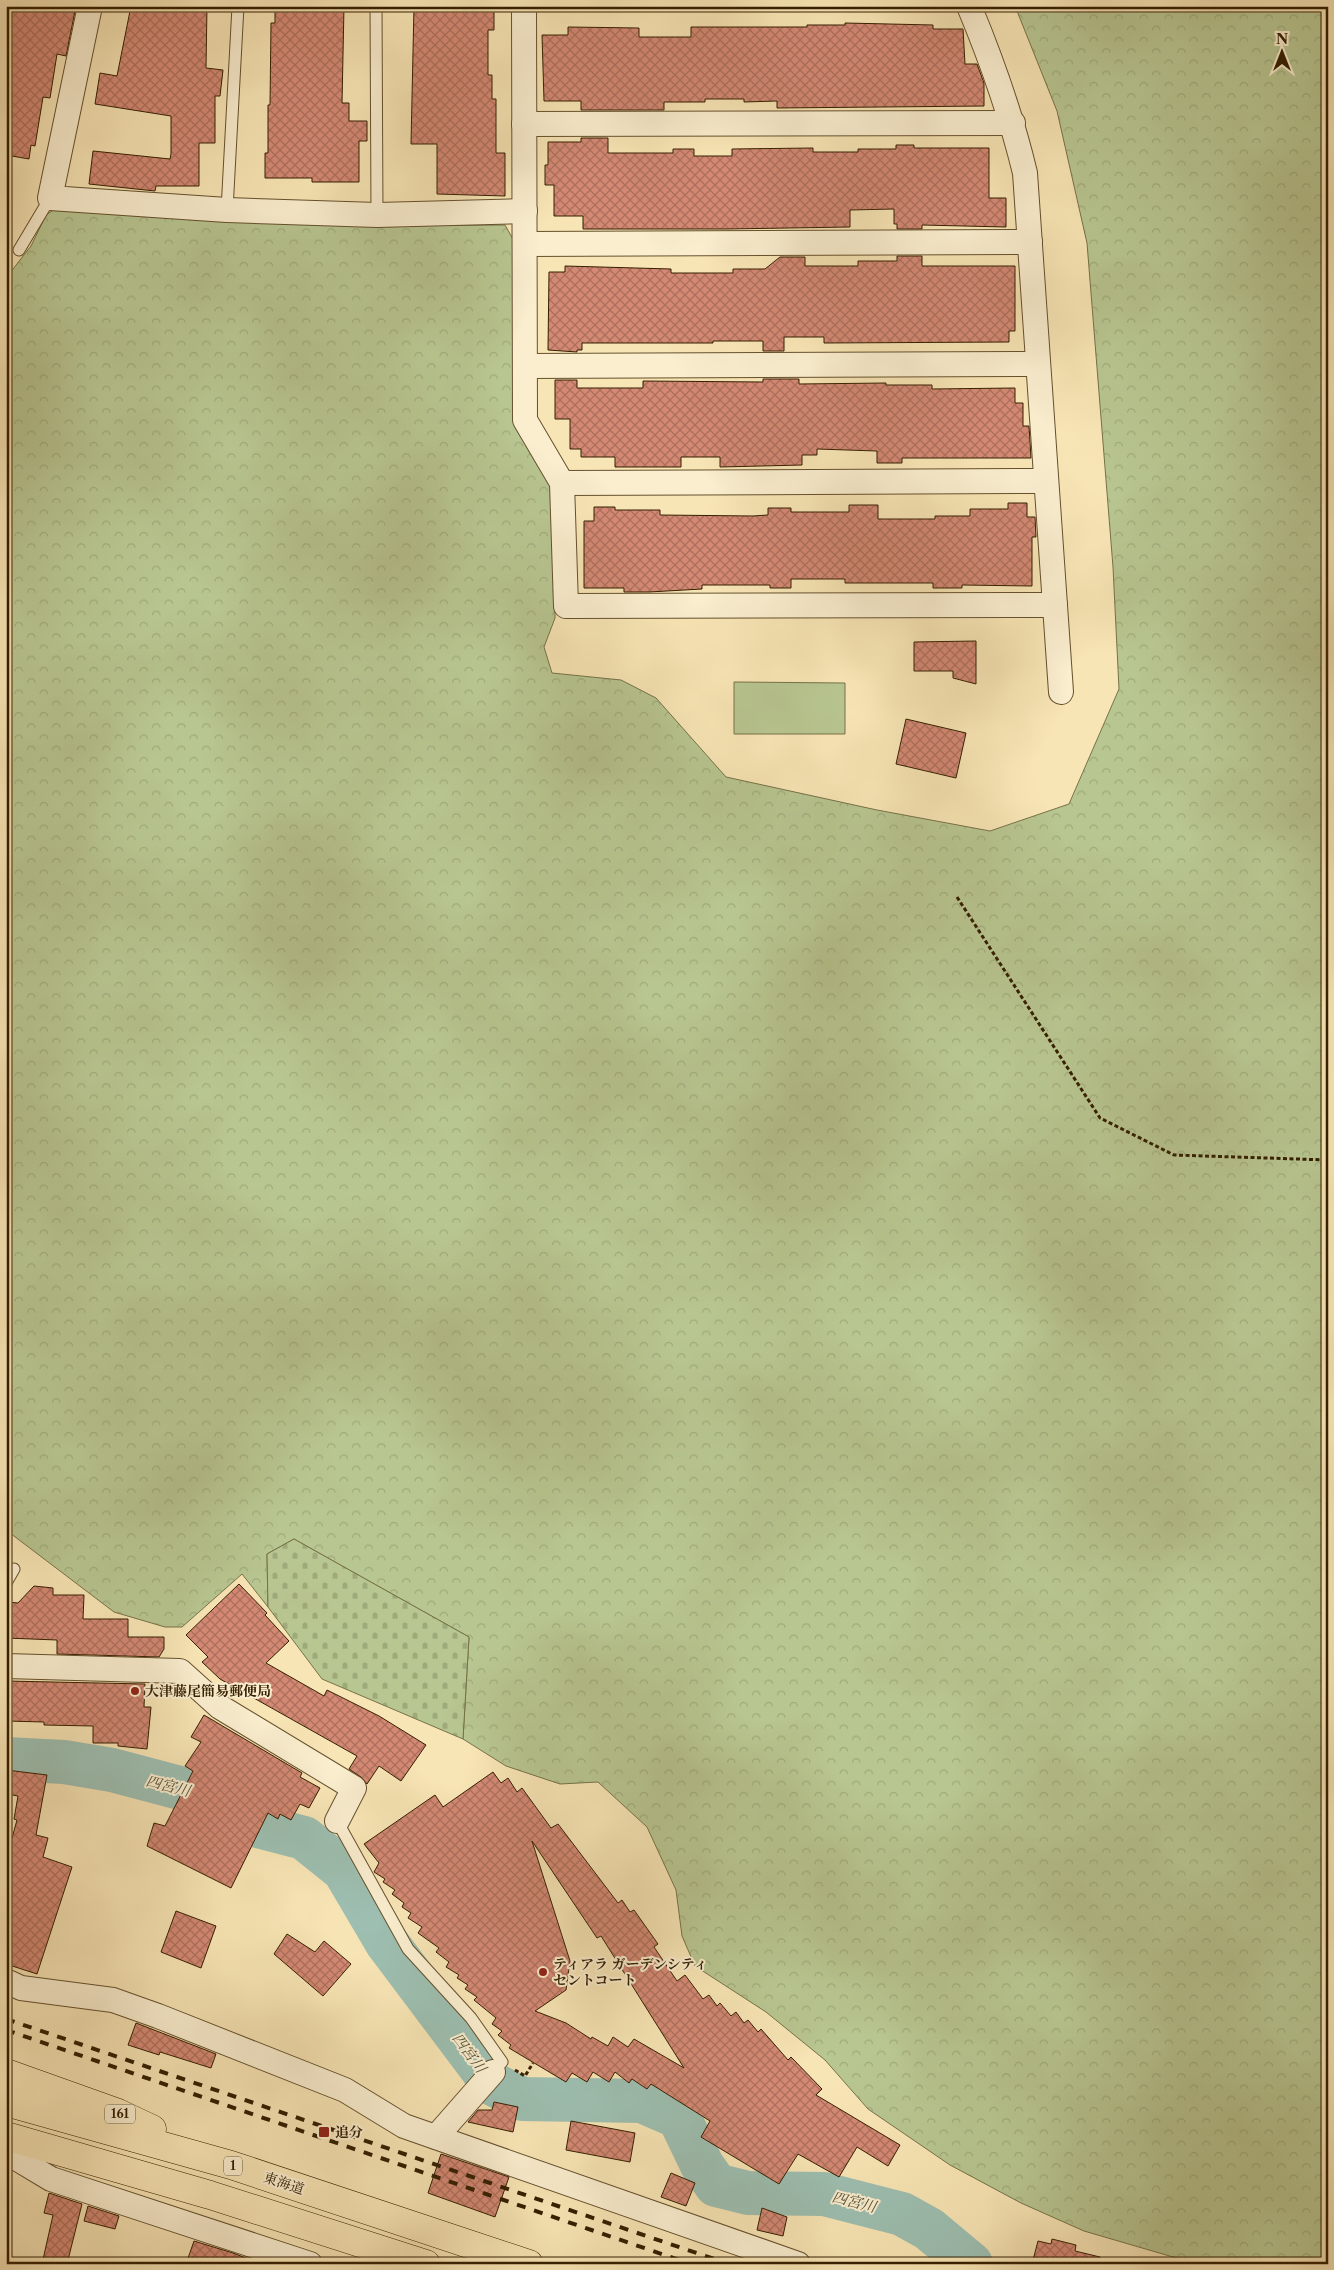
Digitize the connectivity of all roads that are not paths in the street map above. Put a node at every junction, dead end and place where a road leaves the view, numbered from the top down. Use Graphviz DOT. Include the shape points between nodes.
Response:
graph roads {
  1 [pos="90,6"];
  2 [pos="238,6"];
  3 [pos="376,6"];
  4 [pos="524,6"];
  5 [pos="969,6"];
  6 [pos="1013,123"];
  7 [pos="524,124"];
  8 [pos="50,198"];
  9 [pos="227,210"];
  10 [pos="525,211"];
  11 [pos="377,214"];
  12 [pos="1030,242"];
  13 [pos="525,244"];
  14 [pos="19,250"];
  15 [pos="1038,364"];
  16 [pos="525,366"];
  17 [pos="1046,481"];
  18 [pos="562,483"];
  19 [pos="1055,605"];
  20 [pos="1060,692"];
  21 [pos="14,1569"];
  22 [pos="6,1582"];
  23 [pos="6,1666"];
  24 [pos="337,1821"];
  25 [pos="6,1981"];
  26 [pos="6,2073"];
  27 [pos="487,2079"];
  28 [pos="6,2102"];
  29 [pos="6,2136"];
  30 [pos="436,2137"];
  31 [pos="6,2152"];
  32 [pos="230,2165"];
  33 [pos="310,2264"];
  34 [pos="426,2264"];
  35 [pos="529,2264"];
  36 [pos="798,2264"];
  1 -- 8 [label="street"];
  2 -- 9 [label="lane"];
  3 -- 11 [label="lane"];
  4 -- 7 [label="street"];
  5 -- 6 [label="street"];
  6 -- 7 [label="street"];
  6 -- 12 [label="street" via="1025,173"];
  7 -- 10 [label="street"];
  8 -- 9 [label="street"];
  8 -- 14 [label="lane"];
  9 -- 11 [label="street"];
  10 -- 11 [label="street"];
  10 -- 13 [label="street"];
  12 -- 13 [label="street"];
  12 -- 15 [label="street"];
  13 -- 16 [label="street"];
  15 -- 16 [label="street"];
  15 -- 17 [label="street"];
  16 -- 18 [label="street" via="525,420"];
  17 -- 18 [label="street"];
  17 -- 19 [label="street"];
  18 -- 19 [label="street" via="566,606"];
  19 -- 20 [label="street"];
  21 -- 22 [label="lane"];
  23 -- 24 [label="street" via="180,1670 220,1707 354,1788"];
  24 -- 27 [label="lane" via="408,1949 471,2018 502,2062"];
  25 -- 30 [label="street" via="21,1988 113,2000 158,2016 345,2090 404,2126"];
  26 -- 32 [label="highway, 161" via="118,2113"];
  27 -- 30 [label="street"];
  28 -- 32 [label="highway, 東海道 / 1"];
  29 -- 34 [label="highway" via="210,2195"];
  30 -- 36 [label="street"];
  31 -- 33 [label="street" via="51,2179"];
  32 -- 35 [label="highway, 東海道 / 1"];
}
